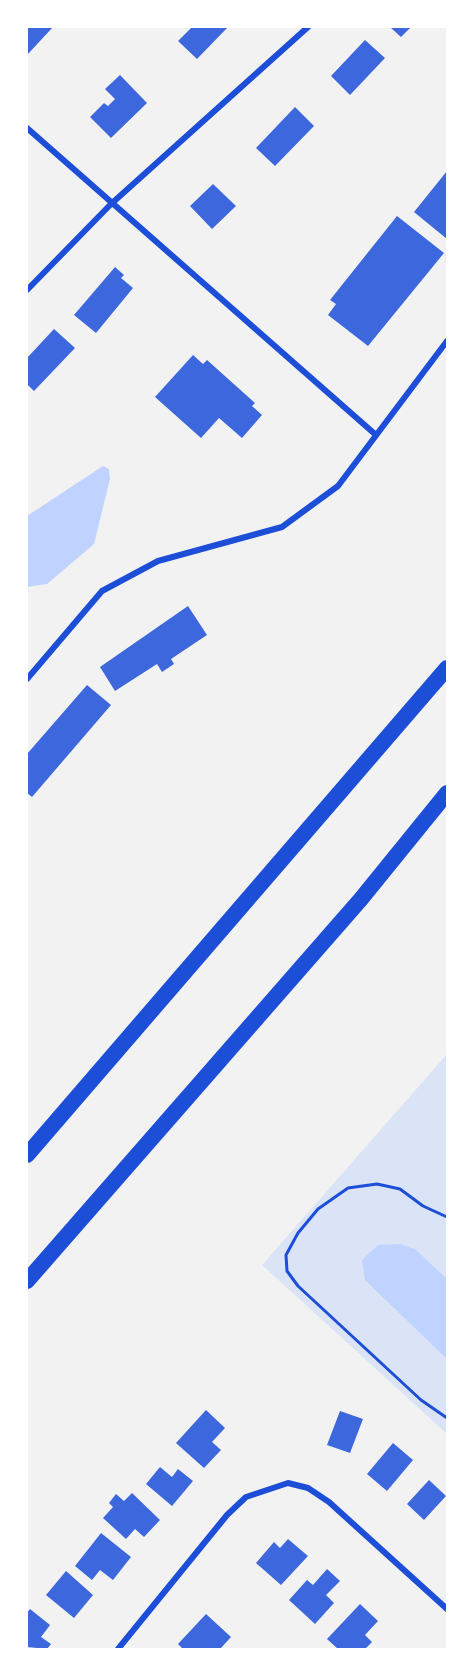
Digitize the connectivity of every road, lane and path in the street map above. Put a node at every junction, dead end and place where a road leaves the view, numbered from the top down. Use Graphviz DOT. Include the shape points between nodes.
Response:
graph roads {
  1 [pos="308,27"];
  2 [pos="27,128"];
  3 [pos="111,204"];
  4 [pos="27,291"];
  5 [pos="447,341"];
  6 [pos="376,435"];
  7 [pos="447,668"];
  8 [pos="27,680"];
  9 [pos="447,793"];
  10 [pos="27,1155"];
  11 [pos="447,1217"];
  12 [pos="27,1281"];
  13 [pos="447,1418"];
  14 [pos="447,1609"];
  15 [pos="118,1649"];
  1 -- 3 [label="street"];
  2 -- 3 [label="street"];
  3 -- 4 [label="street"];
  3 -- 6 [label="street"];
  5 -- 6 [label="street"];
  6 -- 8 [label="street" via="338,486 282,527 158,561 102,591"];
  7 -- 10 [label="highway"];
  9 -- 12 [label="highway" via="361,898"];
  11 -- 13 [label="path" via="400,1189 377,1184 348,1188 318,1209 286,1255 288,1271 298,1286 421,1400"];
  14 -- 15 [label="street" via="329,1502 308,1488 288,1483 246,1497 227,1515"];
}
